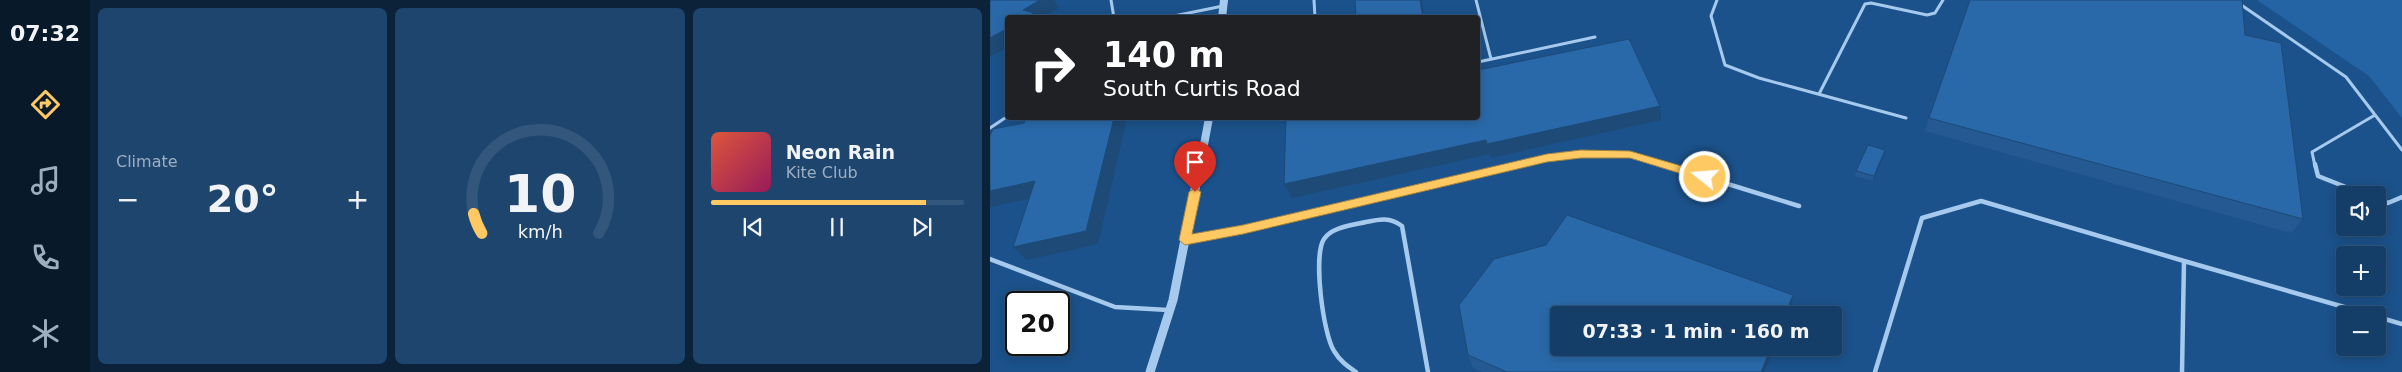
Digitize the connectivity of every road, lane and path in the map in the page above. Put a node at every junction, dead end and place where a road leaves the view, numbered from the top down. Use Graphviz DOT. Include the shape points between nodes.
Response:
graph roads {
  1 [pos="1111,0"];
  2 [pos="1314,0"];
  3 [pos="1476,0"];
  4 [pos="1717,0"];
  5 [pos="1943,0"];
  6 [pos="2234,0"];
  7 [pos="1224,3"];
  8 [pos="1114,15"];
  9 [pos="1176,15"];
  10 [pos="1315,15"];
  11 [pos="1595,37"];
  12 [pos="1492,59"];
  13 [pos="1480,62"];
  14 [pos="1819,94"];
  15 [pos="2375,115"];
  16 [pos="1005,118"];
  17 [pos="1906,118"];
  18 [pos="1211,120"];
  19 [pos="990,128"];
  20 [pos="2402,150"];
  21 [pos="2343,186"];
  22 [pos="2402,198"];
  23 [pos="2386,202"];
  24 [pos="1799,206"];
  25 [pos="1185,240"];
  26 [pos="990,260"];
  27 [pos="2184,260"];
  28 [pos="2341,306"];
  29 [pos="1170,310"];
  30 [pos="2386,319"];
  31 [pos="2402,324"];
  32 [pos="1150,372"];
  33 [pos="1356,372"];
  34 [pos="1428,372"];
  35 [pos="1875,372"];
  36 [pos="2182,372"];
  1 -- 8 [label="lane"];
  2 -- 10 [label="lane"];
  3 -- 12 [label="lane"];
  4 -- 14 [label="lane" via="1710,21 1720,42 1725,65"];
  5 -- 14 [label="lane" via="1935,14 1865,4"];
  6 -- 15 [label="lane" via="2346,77"];
  7 -- 9 [label="lane"];
  11 -- 12 [label="lane"];
  12 -- 13 [label="lane"];
  14 -- 17 [label="lane"];
  15 -- 20 [label="lane"];
  15 -- 21 [label="lane" via="2312,152 2318,176"];
  16 -- 19 [label="lane"];
  18 -- 25 [label="street"];
  22 -- 23 [label="lane"];
  24 -- 25 [label="lane" via="1630,154 1581,154 1547,158"];
  25 -- 29 [label="street"];
  26 -- 29 [label="lane" via="1115,307"];
  27 -- 28 [label="lane"];
  27 -- 35 [label="lane" via="1981,201 1922,218"];
  27 -- 36 [label="lane"];
  29 -- 32 [label="street"];
  30 -- 31 [label="lane"];
  33 -- 34 [label="lane" via="1348,369 1336,356 1324,331 1320,247 1325,237 1337,229 1381,219 1394,220 1402,226"];
}
